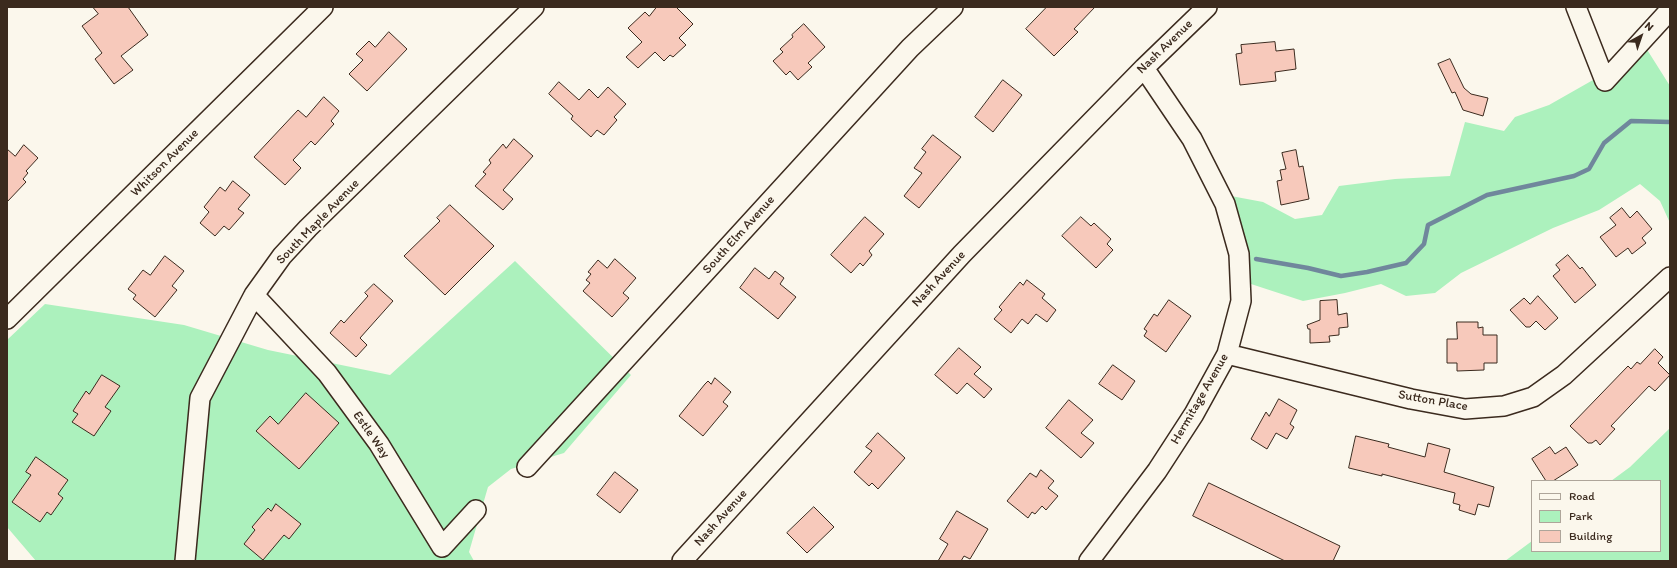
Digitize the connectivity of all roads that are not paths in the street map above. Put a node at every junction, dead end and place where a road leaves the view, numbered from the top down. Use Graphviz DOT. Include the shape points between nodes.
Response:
graph roads {
  1 [pos="323,7"];
  2 [pos="534,7"];
  3 [pos="953,7"];
  4 [pos="1207,7"];
  5 [pos="1576,7"];
  6 [pos="1670,10"];
  7 [pos="1144,68"];
  8 [pos="1670,277"];
  9 [pos="254,295"];
  10 [pos="7,319"];
  11 [pos="1227,354"];
  12 [pos="527,467"];
  13 [pos="476,510"];
  14 [pos="185,561"];
  15 [pos="682,561"];
  16 [pos="1089,561"];
  1 -- 10 [label="street, Whitson Avenue"];
  2 -- 9 [label="street, South Maple Avenue" via="308,228 282,256"];
  3 -- 12 [label="street, South Elm Avenue" via="910,48"];
  4 -- 7 [label="street, Nash Avenue"];
  5 -- 6 [label="street" via="1605,81"];
  7 -- 11 [label="street, Hermitage Avenue" via="1192,138 1225,204 1239,254 1241,301"];
  7 -- 15 [label="street, Nash Avenue" via="962,254"];
  8 -- 11 [label="street, Sutton Place" via="1564,375 1532,397 1504,406 1465,409 1411,399"];
  9 -- 13 [label="street, Estle Way" via="327,374 379,444 442,547"];
  9 -- 14 [label="street, South Maple Avenue" via="200,398"];
  11 -- 16 [label="street, Hermitage Avenue" via="1194,414 1168,454"];
}
